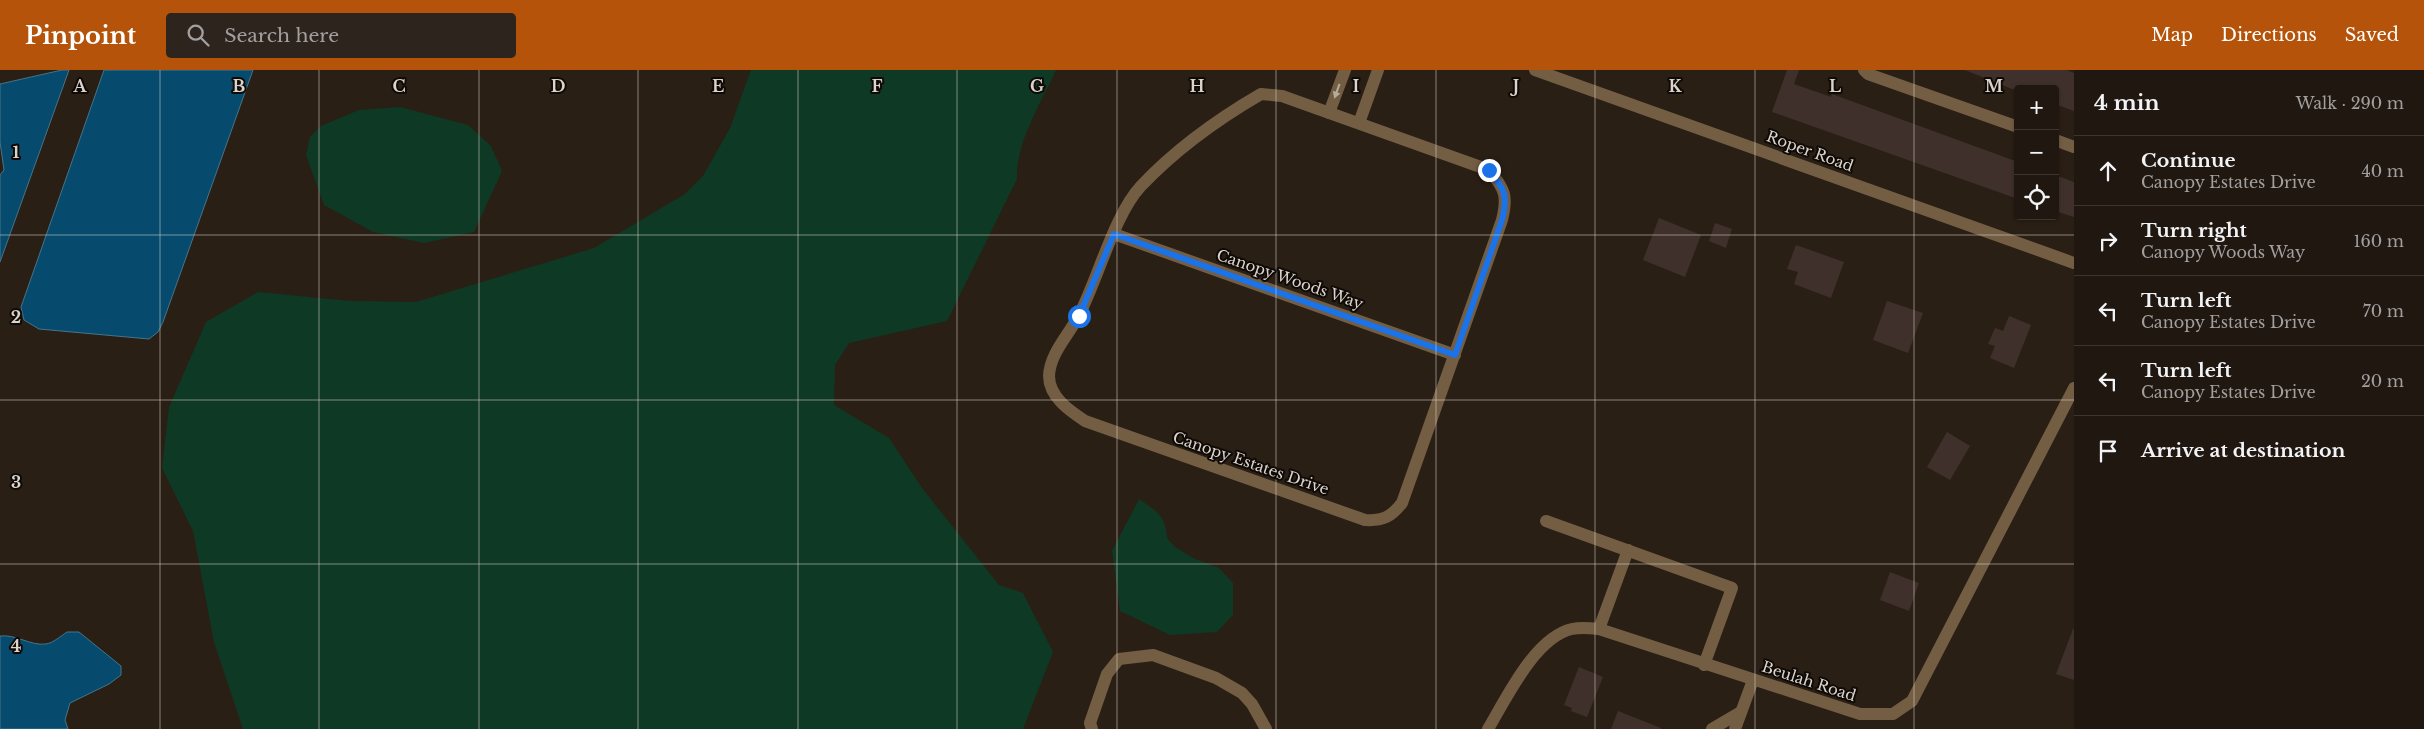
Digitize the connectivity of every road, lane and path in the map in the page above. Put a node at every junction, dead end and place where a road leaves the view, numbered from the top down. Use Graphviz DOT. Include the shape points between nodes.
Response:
graph roads {
  1 [pos="1345,70"];
  2 [pos="1378,70"];
  3 [pos="1536,70"];
  4 [pos="1864,70"];
  5 [pos="1330,113"];
  6 [pos="1359,123"];
  7 [pos="2014,126"];
  8 [pos="2059,141"];
  9 [pos="2074,147"];
  10 [pos="1114,234"];
  11 [pos="2074,264"];
  12 [pos="1455,355"];
  13 [pos="2074,388"];
  14 [pos="1546,521"];
  15 [pos="1628,550"];
  16 [pos="1599,629"];
  17 [pos="1704,664"];
  18 [pos="1753,680"];
  19 [pos="1741,712"];
  20 [pos="1092,729"];
  21 [pos="1266,729"];
  22 [pos="1488,729"];
  23 [pos="1712,729"];
  24 [pos="1735,729"];
  1 -- 5 [label="street, one-way"];
  2 -- 6 [label="street"];
  3 -- 11 [label="street, Roper Road"];
  4 -- 7 [label="street"];
  5 -- 6 [label="street, Canopy Estates Drive"];
  5 -- 10 [label="street, Canopy Estates Drive" via="1282,96 1261,94 1233,111 1165,163 1139,188"];
  6 -- 12 [label="street, Canopy Estates Drive" via="1489,170 1501,185 1507,202"];
  8 -- 9 [label="street"];
  10 -- 12 [label="street, Canopy Woods Way"];
  10 -- 12 [label="street, Canopy Estates Drive" via="1079,316 1058,348 1049,378 1054,393 1066,408 1086,421 1318,504 1365,520 1379,521 1392,516 1402,503"];
  13 -- 18 [label="street, Beulah Road" via="1912,701 1893,714 1860,714"];
  14 -- 15 [label="street"];
  15 -- 16 [label="street"];
  15 -- 17 [label="street" via="1732,588"];
  16 -- 17 [label="street, Beulah Road"];
  16 -- 22 [label="street, Beulah Road" via="1570,629 1554,637 1531,659"];
  17 -- 18 [label="street, Beulah Road"];
  18 -- 19 [label="street"];
  19 -- 23 [label="street"];
  19 -- 24 [label="street"];
  20 -- 21 [label="street" via="1090,723 1107,674 1119,659 1153,655 1216,678 1242,693"];
}
